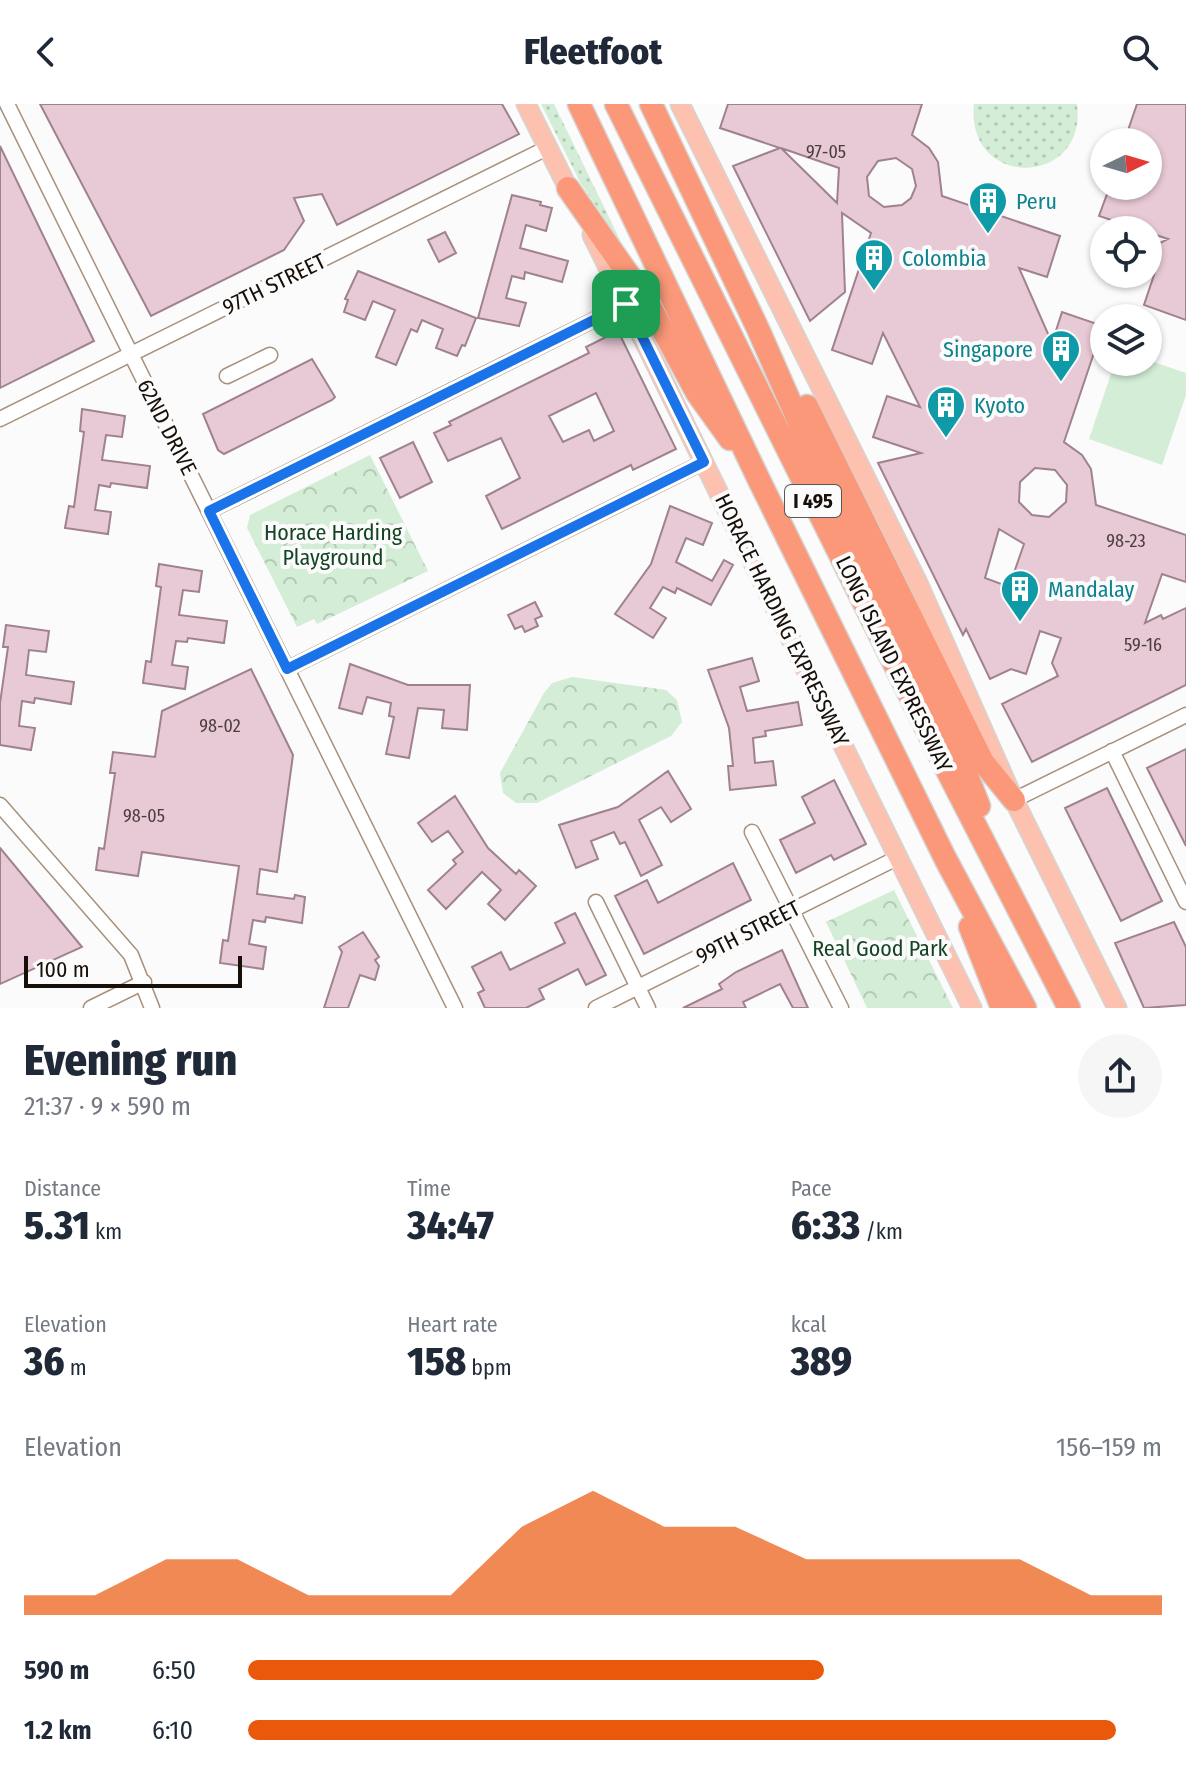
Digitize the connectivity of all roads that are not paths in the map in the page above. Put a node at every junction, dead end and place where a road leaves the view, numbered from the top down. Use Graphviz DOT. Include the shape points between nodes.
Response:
graph roads {
  1 [pos="7,104"];
  2 [pos="526,104"];
  3 [pos="579,104"];
  4 [pos="616,104"];
  5 [pos="651,104"];
  6 [pos="680,104"];
  7 [pos="547,148"];
  8 [pos="568,188"];
  9 [pos="693,189"];
  10 [pos="626,304"];
  11 [pos="131,354"];
  12 [pos="270,355"];
  13 [pos="227,376"];
  14 [pos="0,419"];
  15 [pos="704,462"];
  16 [pos="760,482"];
  17 [pos="209,511"];
  18 [pos="287,669"];
  19 [pos="1186,715"];
  20 [pos="1112,751"];
  21 [pos="1014,800"];
  22 [pos="0,806"];
  23 [pos="752,832"];
  24 [pos="899,857"];
  25 [pos="945,858"];
  26 [pos="1014,896"];
  27 [pos="596,902"];
  28 [pos="1186,902"];
  29 [pos="793,909"];
  30 [pos="144,982"];
  31 [pos="638,988"];
  32 [pos="91,1008"];
  33 [pos="152,1008"];
  34 [pos="455,1008"];
  35 [pos="596,1008"];
  36 [pos="648,1008"];
  37 [pos="841,1008"];
  38 [pos="972,1008"];
  39 [pos="1002,1008"];
  40 [pos="1025,1008"];
  41 [pos="1069,1008"];
  42 [pos="1117,1008"];
  1 -- 11 [label="street, 62ND DRIVE"];
  2 -- 7 [label="main road, HORACE HARDING EXPRESSWAY"];
  3 -- 16 [label="highway, LONG ISLAND EXPRESSWAY / I 495"];
  4 -- 26 [label="highway, LONG ISLAND EXPRESSWAY / I 495"];
  5 -- 9 [label="highway"];
  6 -- 21 [label="main road" via="912,571"];
  7 -- 8 [label="main road, HORACE HARDING EXPRESSWAY"];
  7 -- 11 [label="street, 97TH STREET"];
  8 -- 10 [label="main road, HORACE HARDING EXPRESSWAY"];
  8 -- 16 [label="highway" via="647,301 697,393"];
  9 -- 21 [label="highway" via="983,762"];
  9 -- 26 [label="highway" via="826,487 966,773"];
  10 -- 15 [label="main road, HORACE HARDING EXPRESSWAY"];
  10 -- 17 [label="street"];
  11 -- 14 [label="street, 97TH STREET"];
  11 -- 17 [label="street, 62ND DRIVE"];
  12 -- 13 [label="street"];
  15 -- 18 [label="street"];
  15 -- 24 [label="main road, HORACE HARDING EXPRESSWAY"];
  16 -- 25 [label="highway, LONG ISLAND EXPRESSWAY / I 495"];
  17 -- 18 [label="street, 62ND DRIVE"];
  18 -- 34 [label="street, 62ND DRIVE"];
  19 -- 20 [label="street"];
  20 -- 21 [label="street"];
  20 -- 28 [label="street"];
  21 -- 42 [label="main road"];
  22 -- 30 [label="street" via="131,955"];
  23 -- 29 [label="street"];
  24 -- 29 [label="street, 99TH STREET"];
  24 -- 38 [label="main road, HORACE HARDING EXPRESSWAY"];
  25 -- 39 [label="highway"];
  25 -- 40 [label="highway, LONG ISLAND EXPRESSWAY / I 495"];
  26 -- 41 [label="highway, LONG ISLAND EXPRESSWAY / I 495"];
  27 -- 31 [label="street"];
  29 -- 31 [label="street, 99TH STREET"];
  29 -- 37 [label="street"];
  30 -- 32 [label="street"];
  30 -- 33 [label="street"];
  31 -- 35 [label="street, 99TH STREET"];
  31 -- 36 [label="street"];
}
